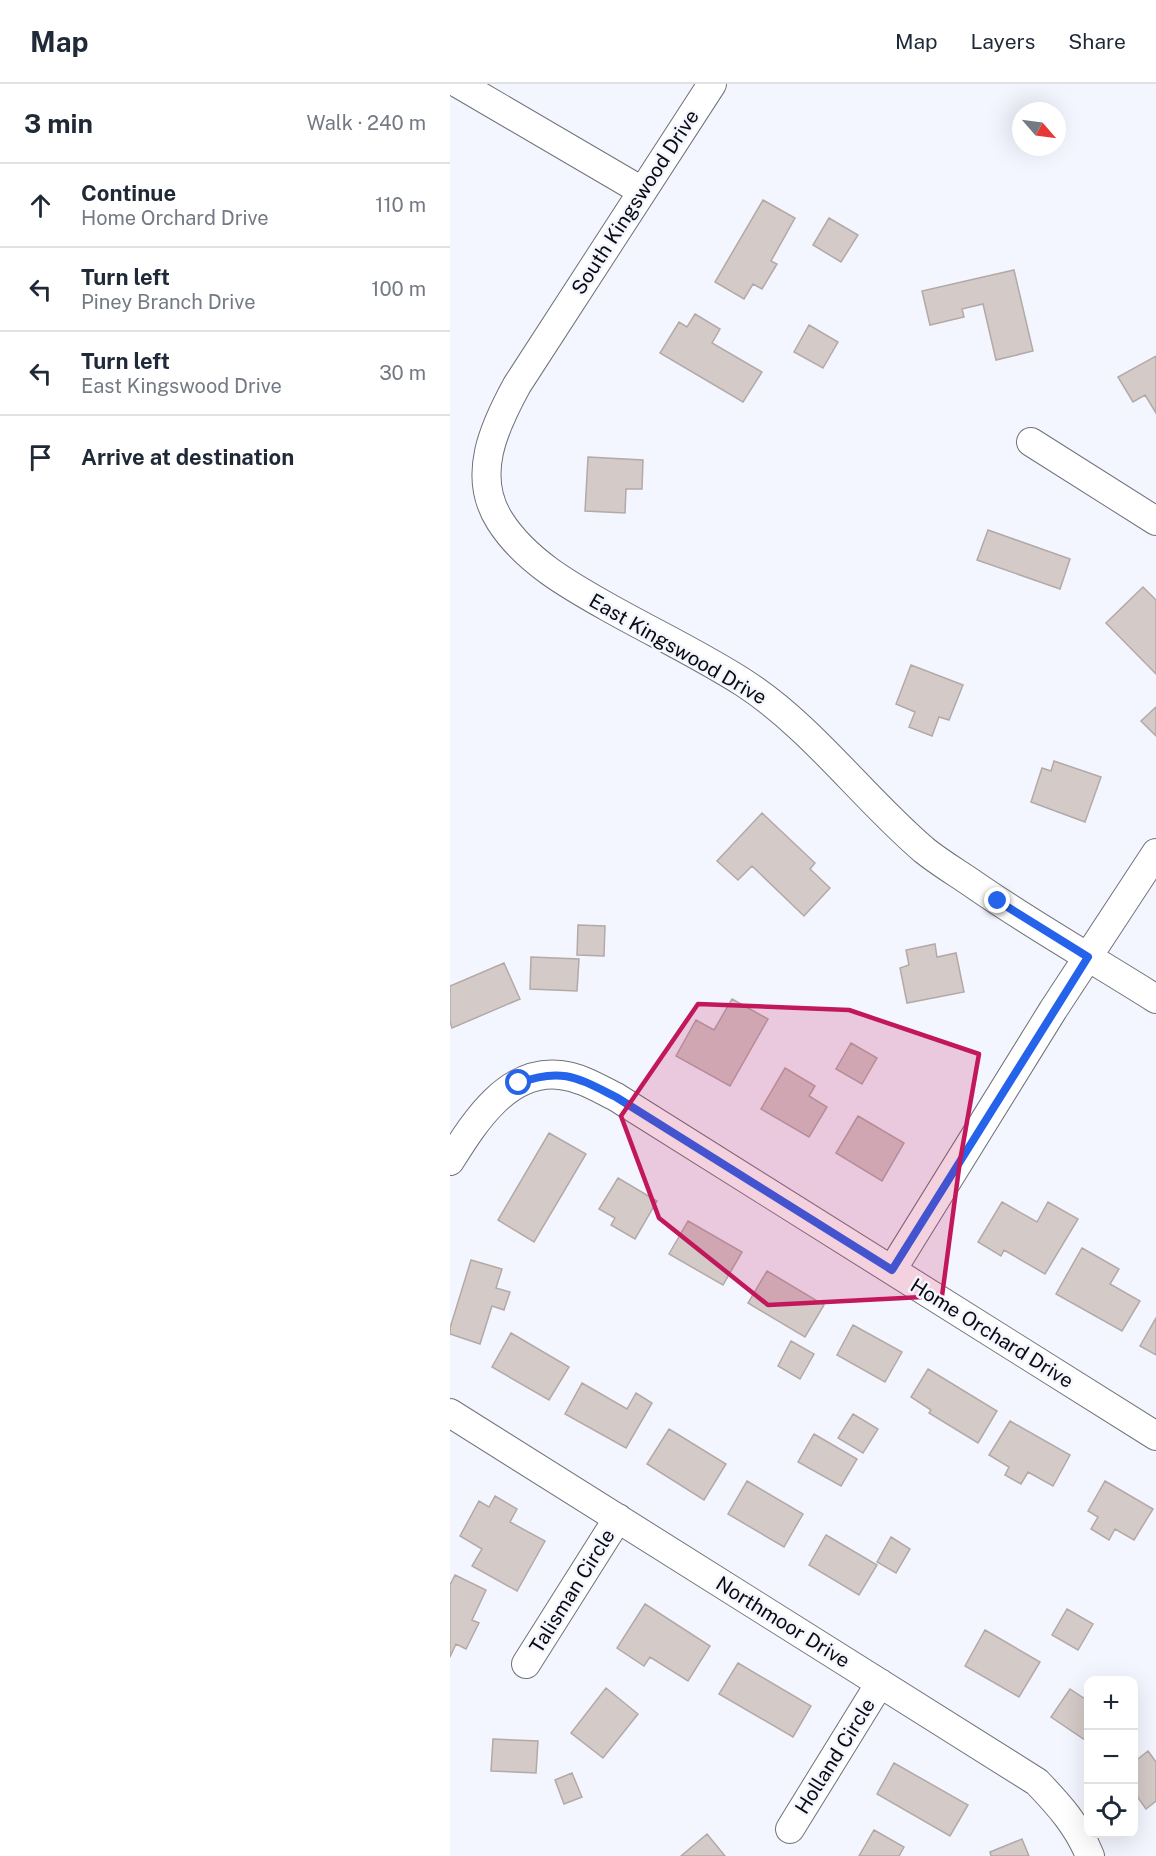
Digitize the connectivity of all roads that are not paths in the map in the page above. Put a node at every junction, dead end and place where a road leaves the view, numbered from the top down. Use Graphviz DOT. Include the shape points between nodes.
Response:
graph roads {
  1 [pos="459,84"];
  2 [pos="710,88"];
  3 [pos="642,191"];
  4 [pos="563,313"];
  5 [pos="1031,442"];
  6 [pos="1156,521"];
  7 [pos="1156,853"];
  8 [pos="1088,957"];
  9 [pos="1156,999"];
  10 [pos="450,1161"];
  11 [pos="892,1270"];
  12 [pos="450,1413"];
  13 [pos="1156,1436"];
  14 [pos="618,1518"];
  15 [pos="526,1664"];
  16 [pos="880,1683"];
  17 [pos="790,1829"];
  18 [pos="1090,1856"];
  1 -- 3 [label="street"];
  2 -- 3 [label="street, South Kingswood Drive"];
  3 -- 4 [label="street, South Kingswood Drive"];
  4 -- 8 [label="street, East Kingswood Drive" via="497,422 488,452 486,478 490,499 499,520 517,544 589,597 743,683 785,712 890,821 927,853"];
  5 -- 6 [label="street"];
  7 -- 8 [label="street"];
  8 -- 9 [label="street, East Kingswood Drive"];
  8 -- 11 [label="street"];
  10 -- 11 [label="street, Home Orchard Drive" via="486,1109 504,1093 539,1076 559,1074 616,1097"];
  11 -- 13 [label="street, Home Orchard Drive"];
  12 -- 14 [label="street, Northmoor Drive"];
  14 -- 15 [label="street, Talisman Circle"];
  14 -- 16 [label="street, Northmoor Drive"];
  16 -- 17 [label="street, Holland Circle"];
  16 -- 18 [label="street, Northmoor Drive" via="1037,1782 1064,1810"];
}
